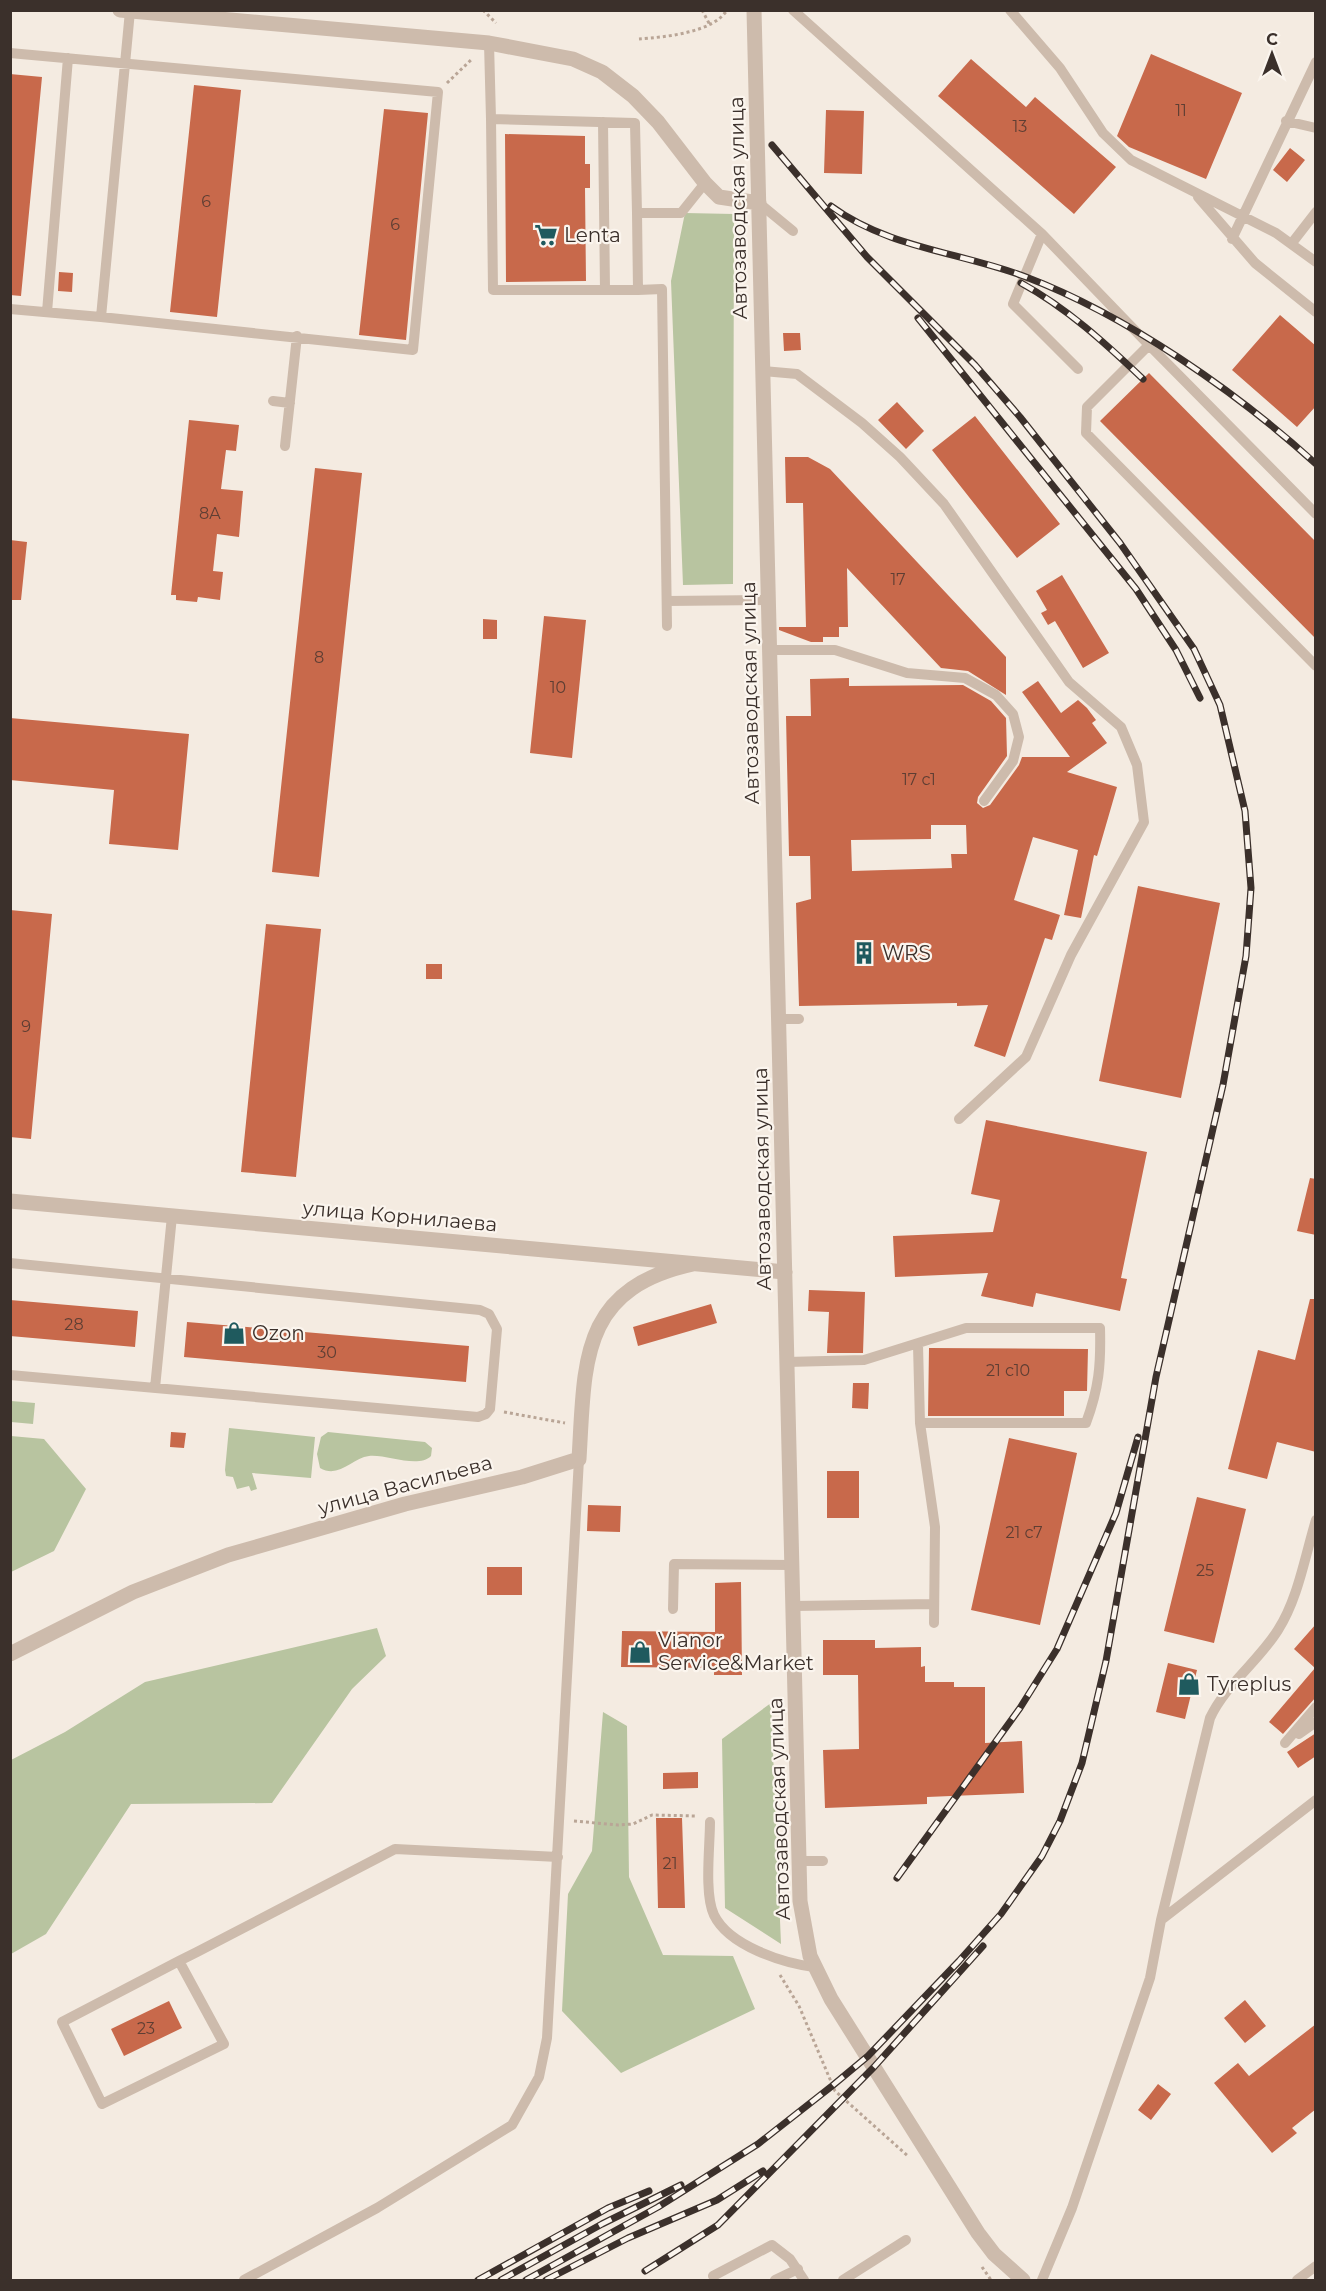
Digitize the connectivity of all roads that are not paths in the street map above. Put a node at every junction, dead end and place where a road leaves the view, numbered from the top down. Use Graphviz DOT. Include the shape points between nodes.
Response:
graph roads {
  1 [pos="754,10"];
  2 [pos="793,10"];
  3 [pos="1010,10"];
  4 [pos="126,11"];
  5 [pos="489,43"];
  6 [pos="10,53"];
  7 [pos="68,58"];
  8 [pos="1316,62"];
  9 [pos="124,63"];
  10 [pos="492,119"];
  11 [pos="1286,121"];
  12 [pos="603,122"];
  13 [pos="1316,128"];
  14 [pos="705,183"];
  15 [pos="1196,195"];
  16 [pos="759,203"];
  17 [pos="1316,212"];
  18 [pos="637,213"];
  19 [pos="1242,217"];
  20 [pos="793,231"];
  21 [pos="1042,234"];
  22 [pos="1232,239"];
  23 [pos="1292,243"];
  24 [pos="1316,262"];
  25 [pos="605,290"];
  26 [pos="638,290"];
  27 [pos="10,309"];
  28 [pos="47,312"];
  29 [pos="1316,312"];
  30 [pos="101,317"];
  31 [pos="297,336"];
  32 [pos="1149,345"];
  33 [pos="1078,369"];
  34 [pos="763,371"];
  35 [pos="273,401"];
  36 [pos="290,402"];
  37 [pos="285,446"];
  38 [pos="1316,514"];
  39 [pos="769,600"];
  40 [pos="667,601"];
  41 [pos="667,626"];
  42 [pos="770,650"];
  43 [pos="1316,666"];
  44 [pos="984,801"];
  45 [pos="779,1019"];
  46 [pos="799,1019"];
  47 [pos="959,1119"];
  48 [pos="10,1201"];
  49 [pos="172,1216"];
  50 [pos="10,1263"];
  51 [pos="693,1264"];
  52 [pos="785,1272"];
  53 [pos="167,1279"];
  54 [pos="918,1345"];
  55 [pos="787,1362"];
  56 [pos="10,1375"];
  57 [pos="155,1388"];
  58 [pos="920,1423"];
  59 [pos="579,1459"];
  60 [pos="1316,1520"];
  61 [pos="792,1565"];
  62 [pos="934,1604"];
  63 [pos="793,1606"];
  64 [pos="673,1609"];
  65 [pos="934,1623"];
  66 [pos="10,1654"];
  67 [pos="1316,1707"];
  68 [pos="1316,1722"];
  69 [pos="1316,1800"];
  70 [pos="710,1822"];
  71 [pos="558,1857"];
  72 [pos="798,1861"];
  73 [pos="823,1861"];
  74 [pos="1161,1920"];
  75 [pos="179,1961"];
  76 [pos="814,1967"];
  77 [pos="906,2240"];
  78 [pos="1316,2266"];
  79 [pos="798,2269"];
  80 [pos="713,2276"];
  81 [pos="244,2280"];
  82 [pos="775,2280"];
  83 [pos="804,2280"];
  84 [pos="843,2280"];
  85 [pos="1023,2280"];
  86 [pos="1042,2280"];
  87 [pos="1297,2280"];
  1 -- 16 [label="street, Автозаводская улица"];
  2 -- 21 [label="lane"];
  3 -- 15 [label="lane" via="1060,68 1112,143 1131,160"];
  4 -- 5 [label="street"];
  4 -- 9 [label="lane"];
  5 -- 10 [label="lane"];
  5 -- 14 [label="street" via="573,59 602,72 658,122"];
  6 -- 7 [label="lane"];
  7 -- 9 [label="lane"];
  7 -- 28 [label="lane"];
  8 -- 11 [label="lane"];
  9 -- 30 [label="lane"];
  9 -- 31 [label="lane" via="438,92 413,350"];
  10 -- 12 [label="lane"];
  10 -- 25 [label="lane" via="493,290"];
  11 -- 13 [label="lane"];
  11 -- 19 [label="lane"];
  12 -- 18 [label="lane" via="635,123"];
  12 -- 25 [label="lane"];
  14 -- 16 [label="street" via="719,197"];
  14 -- 18 [label="lane" via="681,213"];
  15 -- 19 [label="lane"];
  15 -- 22 [label="lane"];
  16 -- 20 [label="lane"];
  16 -- 34 [label="street, Автозаводская улица"];
  17 -- 23 [label="lane"];
  18 -- 26 [label="lane"];
  19 -- 22 [label="lane"];
  19 -- 23 [label="lane"];
  21 -- 32 [label="lane"];
  21 -- 33 [label="lane" via="1013,304"];
  22 -- 29 [label="lane"];
  23 -- 24 [label="lane"];
  25 -- 26 [label="lane"];
  26 -- 40 [label="lane" via="662,289"];
  27 -- 28 [label="lane"];
  28 -- 30 [label="lane"];
  30 -- 31 [label="lane"];
  31 -- 36 [label="lane"];
  32 -- 38 [label="lane"];
  32 -- 43 [label="lane" via="1087,407 1086,433"];
  34 -- 39 [label="street, Автозаводская улица"];
  34 -- 47 [label="lane" via="796,374 900,457 944,504 1069,682 1121,727 1137,765 1144,822 1071,955 1026,1057"];
  35 -- 36 [label="lane"];
  36 -- 37 [label="lane"];
  39 -- 40 [label="lane"];
  39 -- 42 [label="street, Автозаводская улица"];
  40 -- 41 [label="lane"];
  42 -- 44 [label="lane" via="835,650 907,673 965,678 996,695 1013,714 1019,737 1013,761"];
  42 -- 45 [label="street, Автозаводская улица"];
  45 -- 46 [label="lane"];
  45 -- 52 [label="street, Автозаводская улица"];
  48 -- 49 [label="street, улица Корнилаева"];
  49 -- 51 [label="street, улица Корнилаева"];
  49 -- 53 [label="lane"];
  50 -- 53 [label="lane"];
  51 -- 52 [label="street, улица Корнилаева"];
  51 -- 59 [label="street" via="664,1270 637,1284 615,1302 597,1327 587,1356"];
  52 -- 55 [label="street, Автозаводская улица"];
  53 -- 57 [label="lane"];
  53 -- 57 [label="lane" via="480,1310 489,1314 497,1329 490,1409 478,1417"];
  54 -- 55 [label="lane" via="864,1360"];
  54 -- 58 [label="lane"];
  54 -- 58 [label="lane" via="966,1328 1100,1328 1101,1367 1086,1423"];
  55 -- 61 [label="street, Автозаводская улица"];
  56 -- 57 [label="lane"];
  58 -- 62 [label="lane" via="935,1527"];
  59 -- 66 [label="street, улица Васильева" via="228,1555 133,1592"];
  59 -- 71 [label="lane"];
  60 -- 74 [label="lane" via="1279,1628 1219,1699 1210,1718"];
  61 -- 63 [label="street, Автозаводская улица"];
  61 -- 64 [label="lane" via="674,1564"];
  62 -- 63 [label="lane"];
  62 -- 65 [label="lane"];
  63 -- 72 [label="street, Автозаводская улица"];
  67 -- 68 [label="lane" via="1285,1743"];
  69 -- 74 [label="lane"];
  70 -- 76 [label="lane" via="710,1899 714,1914 732,1935 771,1959"];
  71 -- 75 [label="lane" via="395,1850"];
  71 -- 81 [label="lane" via="547,2038 540,2077 512,2125 377,2208"];
  72 -- 73 [label="lane"];
  72 -- 76 [label="street, Автозаводская улица" via="805,1935"];
  74 -- 86 [label="lane" via="1150,1978 1072,2208"];
  75 -- 75 [label="lane" via="62,2022 102,2103 224,2044"];
  76 -- 85 [label="street, Автозаводская улица" via="978,2233 1006,2267"];
  77 -- 84 [label="lane"];
  78 -- 87 [label="lane"];
  79 -- 80 [label="lane" via="772,2245"];
  79 -- 82 [label="lane"];
  79 -- 83 [label="lane"];
}
